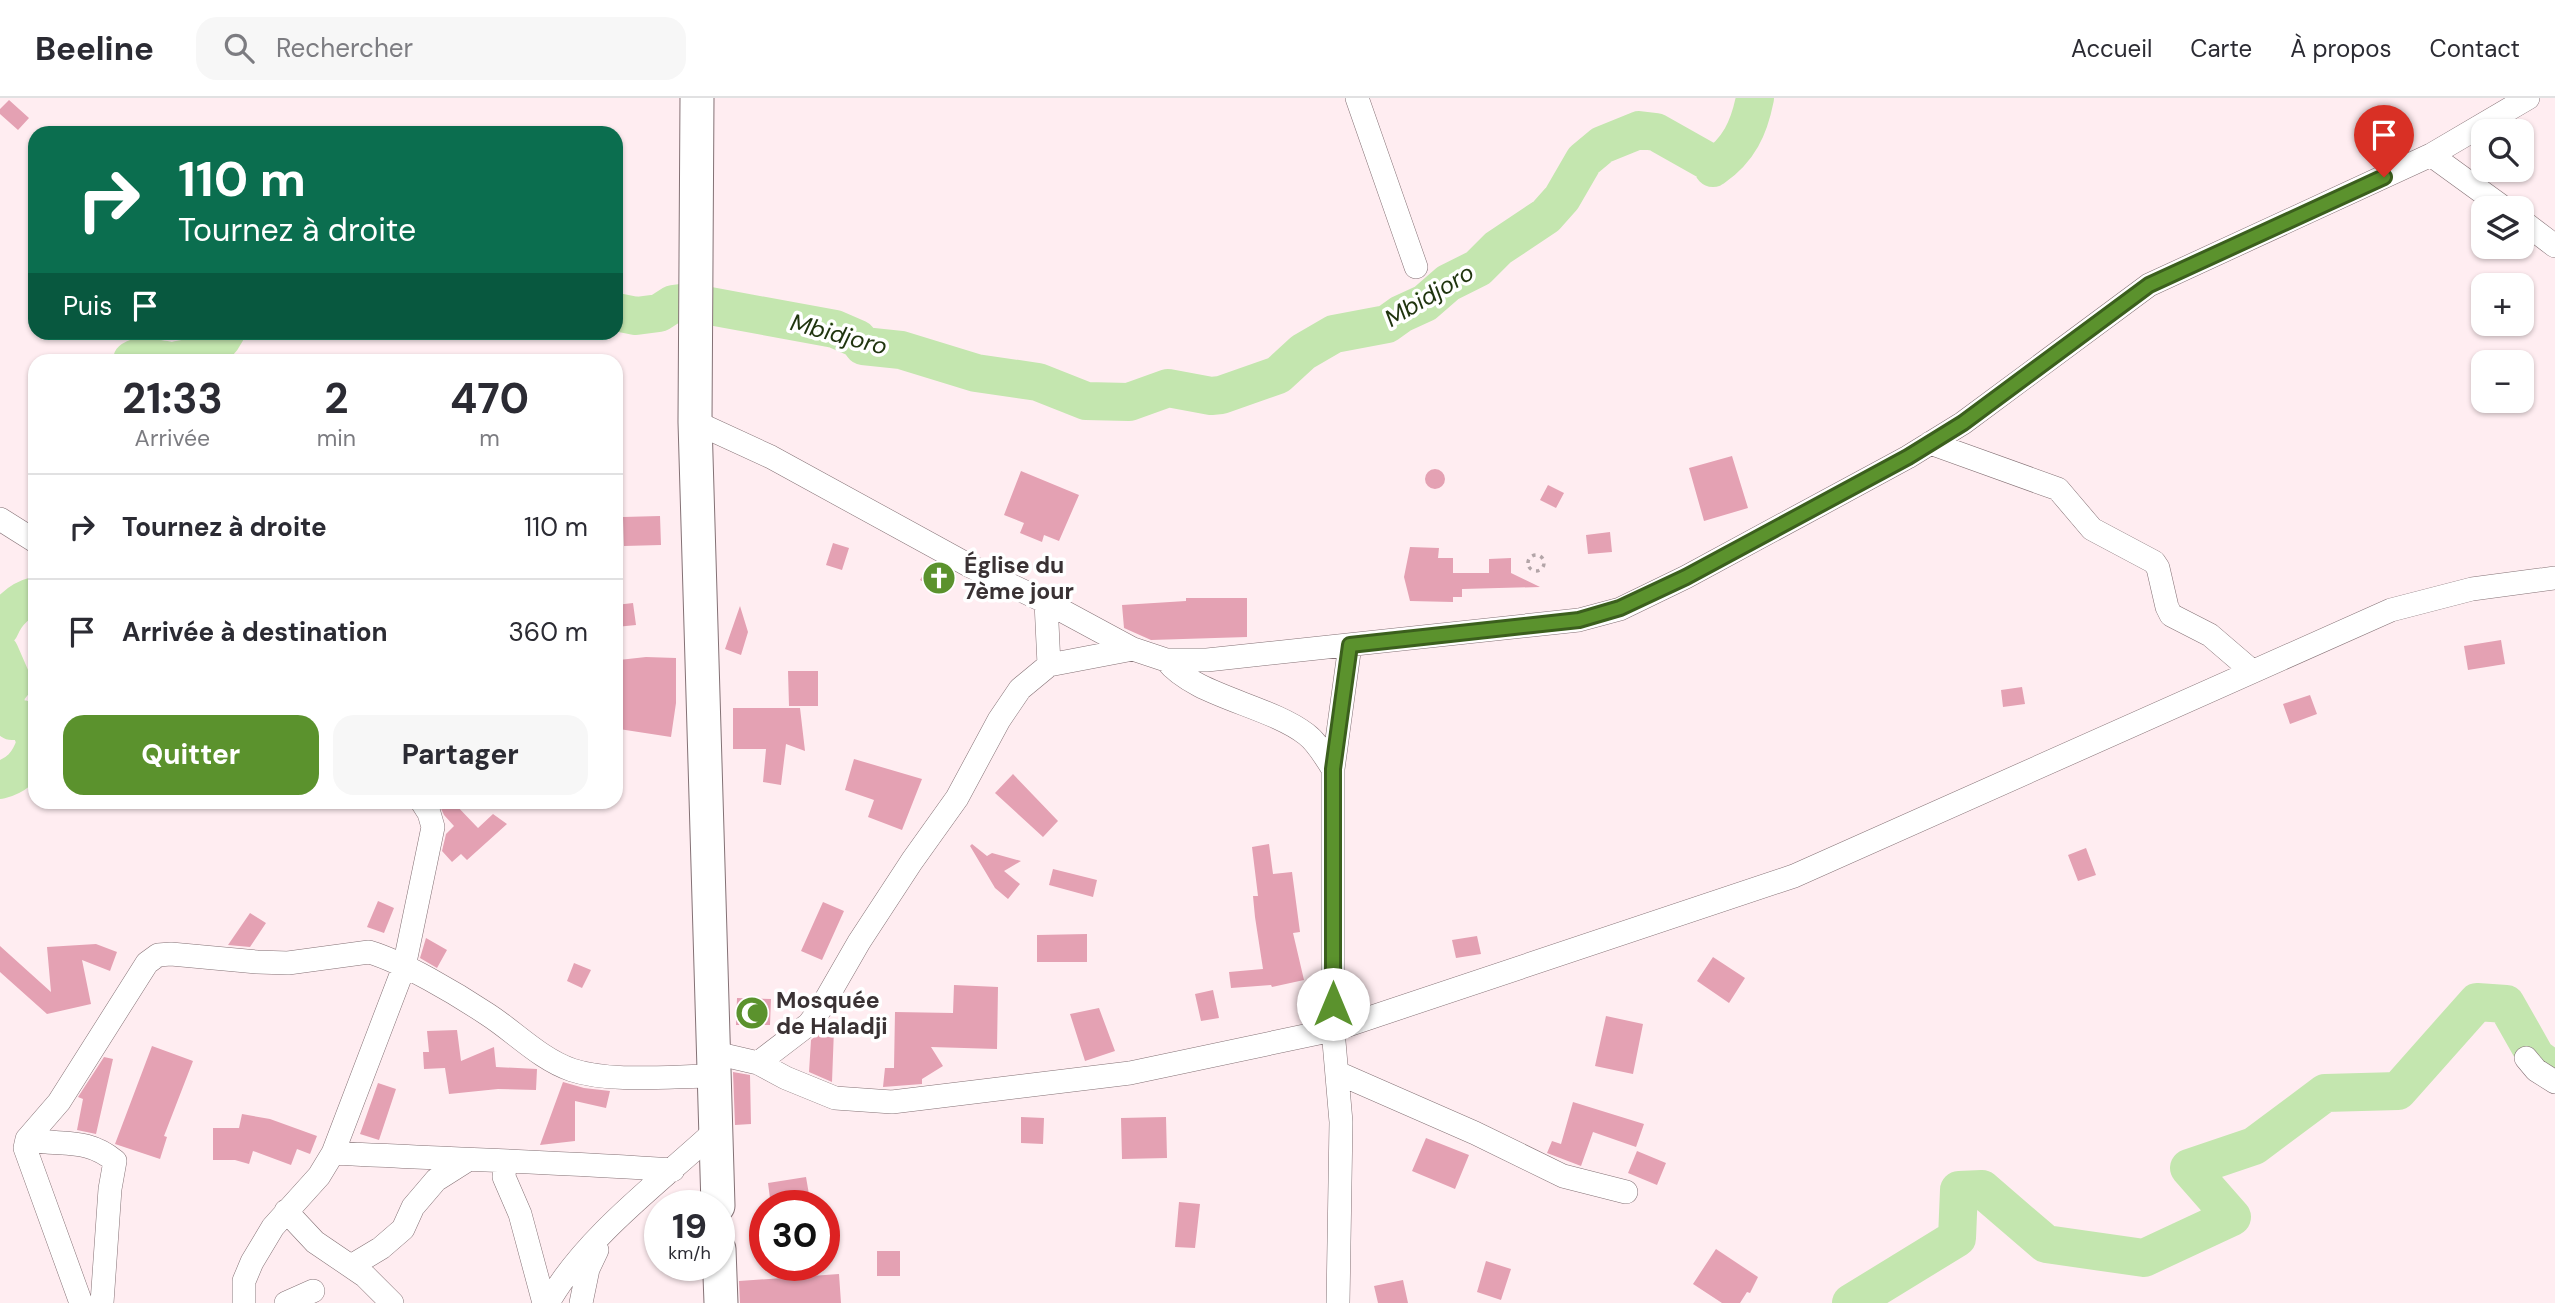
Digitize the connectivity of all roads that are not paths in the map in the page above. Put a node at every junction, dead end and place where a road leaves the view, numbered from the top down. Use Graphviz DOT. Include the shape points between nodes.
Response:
graph roads {
  1 [pos="697,98"];
  2 [pos="1357,98"];
  3 [pos="2528,98"];
  4 [pos="2431,155"];
  5 [pos="2487,196"];
  6 [pos="2534,230"];
  7 [pos="2555,246"];
  8 [pos="1416,267"];
  9 [pos="695,422"];
  10 [pos="1930,443"];
  11 [pos="0,519"];
  12 [pos="28,537"];
  13 [pos="2555,578"];
  14 [pos="1046,602"];
  15 [pos="1350,645"];
  16 [pos="1133,649"];
  17 [pos="1166,660"];
  18 [pos="1049,665"];
  19 [pos="2252,671"];
  20 [pos="1333,769"];
  21 [pos="426,809"];
  22 [pos="404,967"];
  23 [pos="1333,1030"];
  24 [pos="2526,1058"];
  25 [pos="758,1063"];
  26 [pos="715,1065"];
  27 [pos="1338,1073"];
  28 [pos="2555,1082"];
  29 [pos="715,1131"];
  30 [pos="27,1139"];
  31 [pos="333,1153"];
  32 [pos="466,1161"];
  33 [pos="505,1161"];
  34 [pos="673,1170"];
  35 [pos="717,1190"];
  36 [pos="1626,1192"];
  37 [pos="286,1211"];
  38 [pos="606,1230"];
  39 [pos="351,1266"];
  40 [pos="720,1281"];
  41 [pos="313,1291"];
  42 [pos="81,1303"];
  43 [pos="102,1303"];
  44 [pos="244,1303"];
  45 [pos="286,1303"];
  46 [pos="392,1303"];
  47 [pos="546,1303"];
  48 [pos="581,1303"];
  49 [pos="721,1303"];
  50 [pos="1338,1303"];
  1 -- 9 [label="street"];
  2 -- 8 [label="street"];
  3 -- 4 [label="street"];
  4 -- 5 [label="street"];
  4 -- 10 [label="street" via="2149,285"];
  6 -- 7 [label="street"];
  9 -- 14 [label="street" via="771,457 970,566"];
  9 -- 26 [label="street"];
  10 -- 15 [label="street" via="1686,577 1620,608 1579,620"];
  10 -- 19 [label="street" via="2062,491 2092,529 2154,562 2171,615 2210,635"];
  11 -- 12 [label="street"];
  13 -- 19 [label="street" via="2472,589 2391,610"];
  14 -- 16 [label="street"];
  14 -- 18 [label="street"];
  15 -- 17 [label="street"];
  15 -- 20 [label="street"];
  16 -- 17 [label="street"];
  16 -- 18 [label="street"];
  17 -- 20 [label="street" via="1185,677 1306,734"];
  18 -- 25 [label="street" via="1020,688 957,798 859,942 821,1008 809,1024"];
  19 -- 23 [label="street" via="1794,876"];
  20 -- 23 [label="street"];
  21 -- 22 [label="street" via="433,827"];
  22 -- 26 [label="street" via="573,1070 610,1076"];
  22 -- 30 [label="street" via="369,952 288,963 158,955 148,963 59,1102"];
  22 -- 31 [label="street"];
  23 -- 25 [label="street" via="1130,1073 892,1102 835,1098"];
  23 -- 27 [label="street"];
  24 -- 28 [label="street"];
  25 -- 26 [label="street"];
  26 -- 29 [label="street"];
  27 -- 36 [label="street" via="1563,1176"];
  27 -- 50 [label="street"];
  29 -- 34 [label="street"];
  29 -- 35 [label="street"];
  30 -- 42 [label="street" via="25,1148"];
  30 -- 43 [label="street" via="77,1143 102,1150 115,1161"];
  31 -- 32 [label="street"];
  31 -- 37 [label="street"];
  32 -- 33 [label="street"];
  32 -- 39 [label="street" via="436,1181 413,1207 402,1229"];
  33 -- 34 [label="street"];
  33 -- 47 [label="street" via="503,1177 520,1214"];
  34 -- 38 [label="street"];
  37 -- 39 [label="street" via="314,1242"];
  37 -- 44 [label="street" via="247,1272"];
  38 -- 47 [label="street"];
  38 -- 48 [label="street" via="588,1269"];
  39 -- 46 [label="street"];
  40 -- 49 [label="street"];
  41 -- 45 [label="street"];
}
